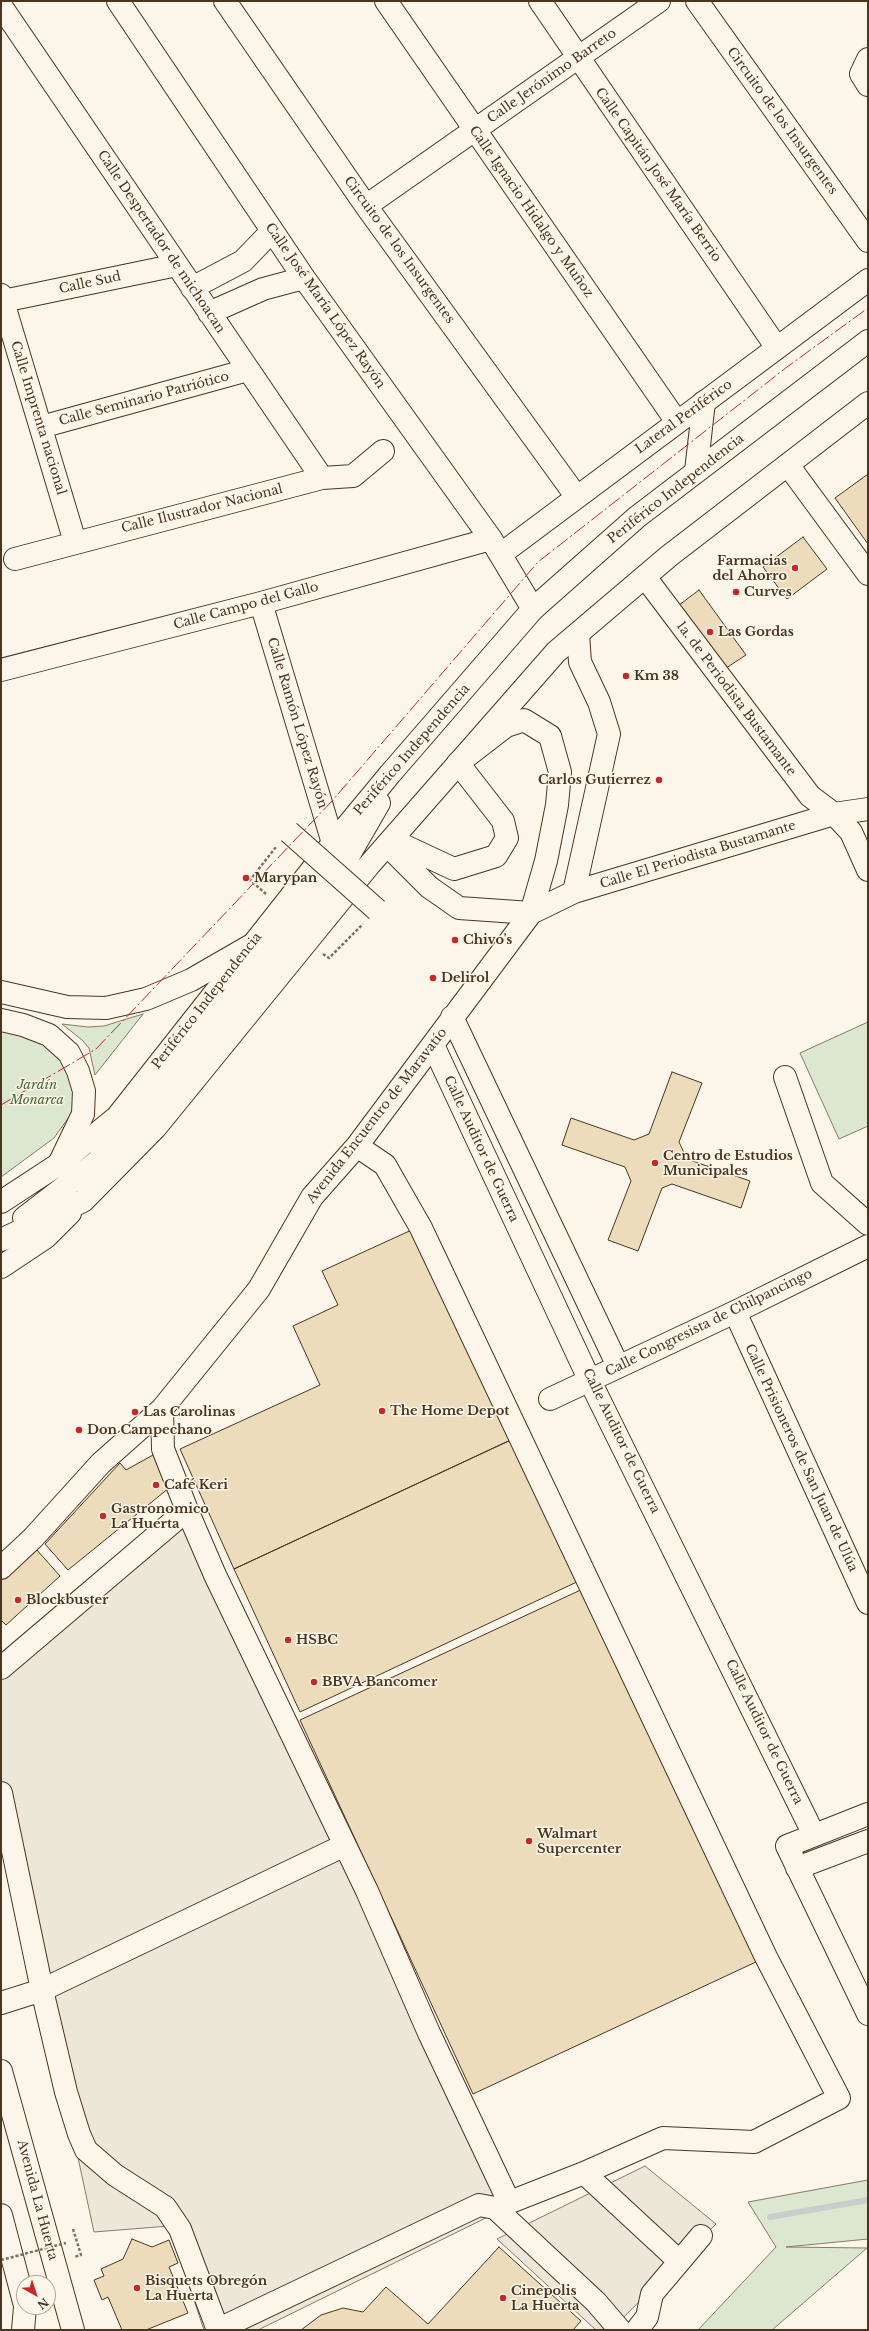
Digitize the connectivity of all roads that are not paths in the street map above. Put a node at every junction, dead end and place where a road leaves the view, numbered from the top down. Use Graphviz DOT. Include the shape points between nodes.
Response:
graph roads {
  1 [pos="118,1"];
  2 [pos="225,1"];
  3 [pos="386,1"];
  4 [pos="540,1"];
  5 [pos="659,1"];
  6 [pos="696,1"];
  7 [pos="1,6"];
  8 [pos="578,57"];
  9 [pos="868,59"];
  10 [pos="868,84"];
  11 [pos="474,130"];
  12 [pos="366,206"];
  13 [pos="272,231"];
  14 [pos="868,241"];
  15 [pos="243,261"];
  16 [pos="177,265"];
  17 [pos="304,278"];
  18 [pos="868,280"];
  19 [pos="192,288"];
  20 [pos="263,289"];
  21 [pos="2,298"];
  22 [pos="209,313"];
  23 [pos="868,341"];
  24 [pos="777,348"];
  25 [pos="248,370"];
  26 [pos="704,402"];
  27 [pos="868,403"];
  28 [pos="677,422"];
  29 [pos="40,427"];
  30 [pos="383,451"];
  31 [pos="788,465"];
  32 [pos="696,472"];
  33 [pos="322,478"];
  34 [pos="576,496"];
  35 [pos="75,542"];
  36 [pos="496,546"];
  37 [pos="15,559"];
  38 [pos="868,574"];
  39 [pos="645,577"];
  40 [pos="261,603"];
  41 [pos="533,609"];
  42 [pos="578,634"];
  43 [pos="1,670"];
  44 [pos="458,764"];
  45 [pos="390,774"];
  46 [pos="868,809"];
  47 [pos="834,814"];
  48 [pos="289,832"];
  49 [pos="389,842"];
  50 [pos="333,843"];
  51 [pos="868,870"];
  52 [pos="574,892"];
  53 [pos="377,910"];
  54 [pos="531,913"];
  55 [pos="250,946"];
  56 [pos="1,992"];
  57 [pos="452,1017"];
  58 [pos="1,1020"];
  59 [pos="433,1046"];
  60 [pos="785,1077"];
  61 [pos="357,1146"];
  62 [pos="59,1164"];
  63 [pos="83,1201"];
  64 [pos="1,1202"];
  65 [pos="868,1224"];
  66 [pos="1,1236"];
  67 [pos="1,1240"];
  68 [pos="868,1247"];
  69 [pos="1,1267"];
  70 [pos="735,1312"];
  71 [pos="618,1366"];
  72 [pos="590,1381"];
  73 [pos="550,1399"];
  74 [pos="162,1409"];
  75 [pos="187,1510"];
  76 [pos="1,1568"];
  77 [pos="868,1604"];
  78 [pos="1,1668"];
  79 [pos="1,1793"];
  80 [pos="868,1814"];
  81 [pos="814,1835"];
  82 [pos="868,1841"];
  83 [pos="345,1845"];
  84 [pos="797,1868"];
  85 [pos="42,1990"];
  86 [pos="1,2003"];
  87 [pos="868,2014"];
  88 [pos="1,2071"];
  89 [pos="584,2174"];
  90 [pos="502,2205"];
  91 [pos="1,2215"];
  92 [pos="700,2236"];
  93 [pos="679,2261"];
  94 [pos="17,2275"];
  95 [pos="24,2315"];
  96 [pos="23,2330"];
  97 [pos="72,2330"];
  98 [pos="218,2330"];
  99 [pos="620,2330"];
  100 [pos="637,2330"];
  1 -- 13 [label="main road, Calle José María López Rayón"];
  2 -- 12 [label="main road, Circuito de los Insurgentes"];
  3 -- 11 [label="main road, Calle Ignacio Hidalgo y Muñoz"];
  4 -- 8 [label="main road, Calle Capitán José María Berrio"];
  5 -- 8 [label="main road, Calle Jerónimo Barreto"];
  6 -- 14 [label="main road, Circuito de los Insurgentes"];
  7 -- 16 [label="main road, Calle Despertador de michoacan"];
  8 -- 11 [label="main road, Calle Jerónimo Barreto"];
  8 -- 24 [label="main road, Calle Capitán José María Berrio"];
  9 -- 10 [label="main road" via="861,74"];
  11 -- 12 [label="main road, Calle Jerónimo Barreto"];
  11 -- 28 [label="main road, Calle Ignacio Hidalgo y Muñoz"];
  12 -- 34 [label="main road, Circuito de los Insurgentes"];
  13 -- 15 [label="main road"];
  13 -- 17 [label="main road, Calle José María López Rayón"];
  15 -- 19 [label="main road"];
  15 -- 20 [label="main road"];
  16 -- 19 [label="main road, Calle Despertador de michoacan"];
  16 -- 21 [label="main road, Calle Sud"];
  17 -- 20 [label="main road"];
  17 -- 36 [label="main road, Calle José María López Rayón"];
  18 -- 24 [label="main road, Lateral Periférico"];
  19 -- 22 [label="main road, Calle Despertador de michoacan"];
  20 -- 22 [label="main road"];
  21 -- 29 [label="main road, Calle Imprenta nacional"];
  22 -- 25 [label="main road, Calle Despertador de michoacan"];
  23 -- 32 [label="main road, Periférico Independencia"];
  24 -- 26 [label="main road, Lateral Periférico"];
  25 -- 29 [label="main road, Calle Seminario Patriótico"];
  25 -- 33 [label="main road, Calle Despertador de michoacan"];
  26 -- 28 [label="main road, Lateral Periférico"];
  26 -- 32 [label="main road"];
  27 -- 31 [label="main road"];
  28 -- 34 [label="main road, Lateral Periférico"];
  29 -- 35 [label="main road, Calle Imprenta nacional"];
  30 -- 33 [label="main road, Calle Ilustrador Nacional" via="353,476"];
  31 -- 38 [label="main road"];
  31 -- 39 [label="main road"];
  32 -- 41 [label="main road, Periférico Independencia" via="637,517"];
  33 -- 35 [label="main road, Calle Ilustrador Nacional"];
  34 -- 36 [label="main road, Lateral Periférico"];
  35 -- 37 [label="main road, Calle Ilustrador Nacional"];
  36 -- 40 [label="main road, Calle Campo del Gallo"];
  36 -- 41 [label="main road, Calle José María López Rayón"];
  39 -- 42 [label="main road"];
  39 -- 47 [label="main road, 1a. de Periodista Bustamante" via="810,796"];
  40 -- 43 [label="main road, Calle Campo del Gallo"];
  40 -- 50 [label="main road, Calle Ramón López Rayón"];
  41 -- 45 [label="main road, Periférico Independencia"];
  42 -- 44 [label="main road" via="556,652"];
  42 -- 52 [label="main road" via="580,662 599,702 609,734"];
  44 -- 49 [label="main road"];
  44 -- 49 [label="main road" via="503,821 507,838 496,856 454,868"];
  44 -- 54 [label="main road" via="506,726 524,720 550,736 560,772 557,805 546,861"];
  45 -- 50 [label="main road, Periférico Independencia"];
  45 -- 66 [label="main road" via="388,785 345,862 154,1098 97,1162"];
  46 -- 47 [label="main road, Calle El Periodista Bustamante"];
  47 -- 51 [label="main road, 1a. de Periodista Bustamante" via="851,832"];
  47 -- 52 [label="main road, Calle El Periodista Bustamante"];
  48 -- 53 [label="main road, bridge"];
  49 -- 54 [label="main road" via="414,874 459,908"];
  49 -- 63 [label="main road" via="156,1128"];
  50 -- 55 [label="main road, Periférico Independencia"];
  52 -- 54 [label="main road, Calle El Periodista Bustamante"];
  54 -- 57 [label="main road, Avenida Encuentro de Maravatío"];
  55 -- 56 [label="main road" via="191,980 146,999 106,1008 67,1007"];
  55 -- 62 [label="main road, Periférico Independencia" via="117,1117"];
  57 -- 59 [label="main road, Avenida Encuentro de Maravatío"];
  57 -- 71 [label="main road"];
  58 -- 62 [label="main road" via="23,1024 49,1036 69,1053 78,1071 84,1091 83,1114"];
  59 -- 61 [label="main road, Avenida Encuentro de Maravatío"];
  59 -- 72 [label="main road, Calle Auditor de Guerra"];
  60 -- 65 [label="main road" via="822,1183"];
  61 -- 74 [label="main road, Avenida Encuentro de Maravatío" via="312,1197 259,1289"];
  61 -- 89 [label="main road" via="385,1164 421,1228 766,1957 839,2098 754,2142 663,2138"];
  62 -- 64 [label="main road, Periférico Independencia"];
  63 -- 67 [label="main road"];
  63 -- 69 [label="main road" via="46,1237"];
  68 -- 70 [label="main road, Calle Congresista de Chilpancingo"];
  70 -- 71 [label="main road, Calle Congresista de Chilpancingo"];
  70 -- 77 [label="main road, Calle Prisioneros de San Juan de Ulúa"];
  71 -- 72 [label="main road, Calle Congresista de Chilpancingo"];
  72 -- 73 [label="main road, Calle Congresista de Chilpancingo"];
  72 -- 81 [label="main road, Calle Auditor de Guerra"];
  74 -- 75 [label="main road" via="163,1449"];
  74 -- 76 [label="main road, Avenida Encuentro de Maravatío" via="101,1463 33,1538"];
  75 -- 78 [label="main road"];
  75 -- 83 [label="main road" via="215,1575"];
  79 -- 85 [label="main road"];
  80 -- 81 [label="main road"];
  81 -- 84 [label="main road" via="788,1846"];
  82 -- 84 [label="main road"];
  83 -- 85 [label="main road"];
  83 -- 90 [label="main road"];
  84 -- 87 [label="main road"];
  85 -- 86 [label="main road"];
  85 -- 98 [label="main road" via="66,2092 86,2150 115,2175 165,2207 180,2229"];
  88 -- 97 [label="main road, Avenida La Huerta"];
  89 -- 90 [label="main road"];
  89 -- 93 [label="main road"];
  90 -- 98 [label="main road" via="479,2205"];
  90 -- 99 [label="main road"];
  91 -- 94 [label="main road"];
  92 -- 93 [label="main road"];
  93 -- 100 [label="main road" via="652,2294 647,2317"];
  95 -- 96 [label="main road"];
}
